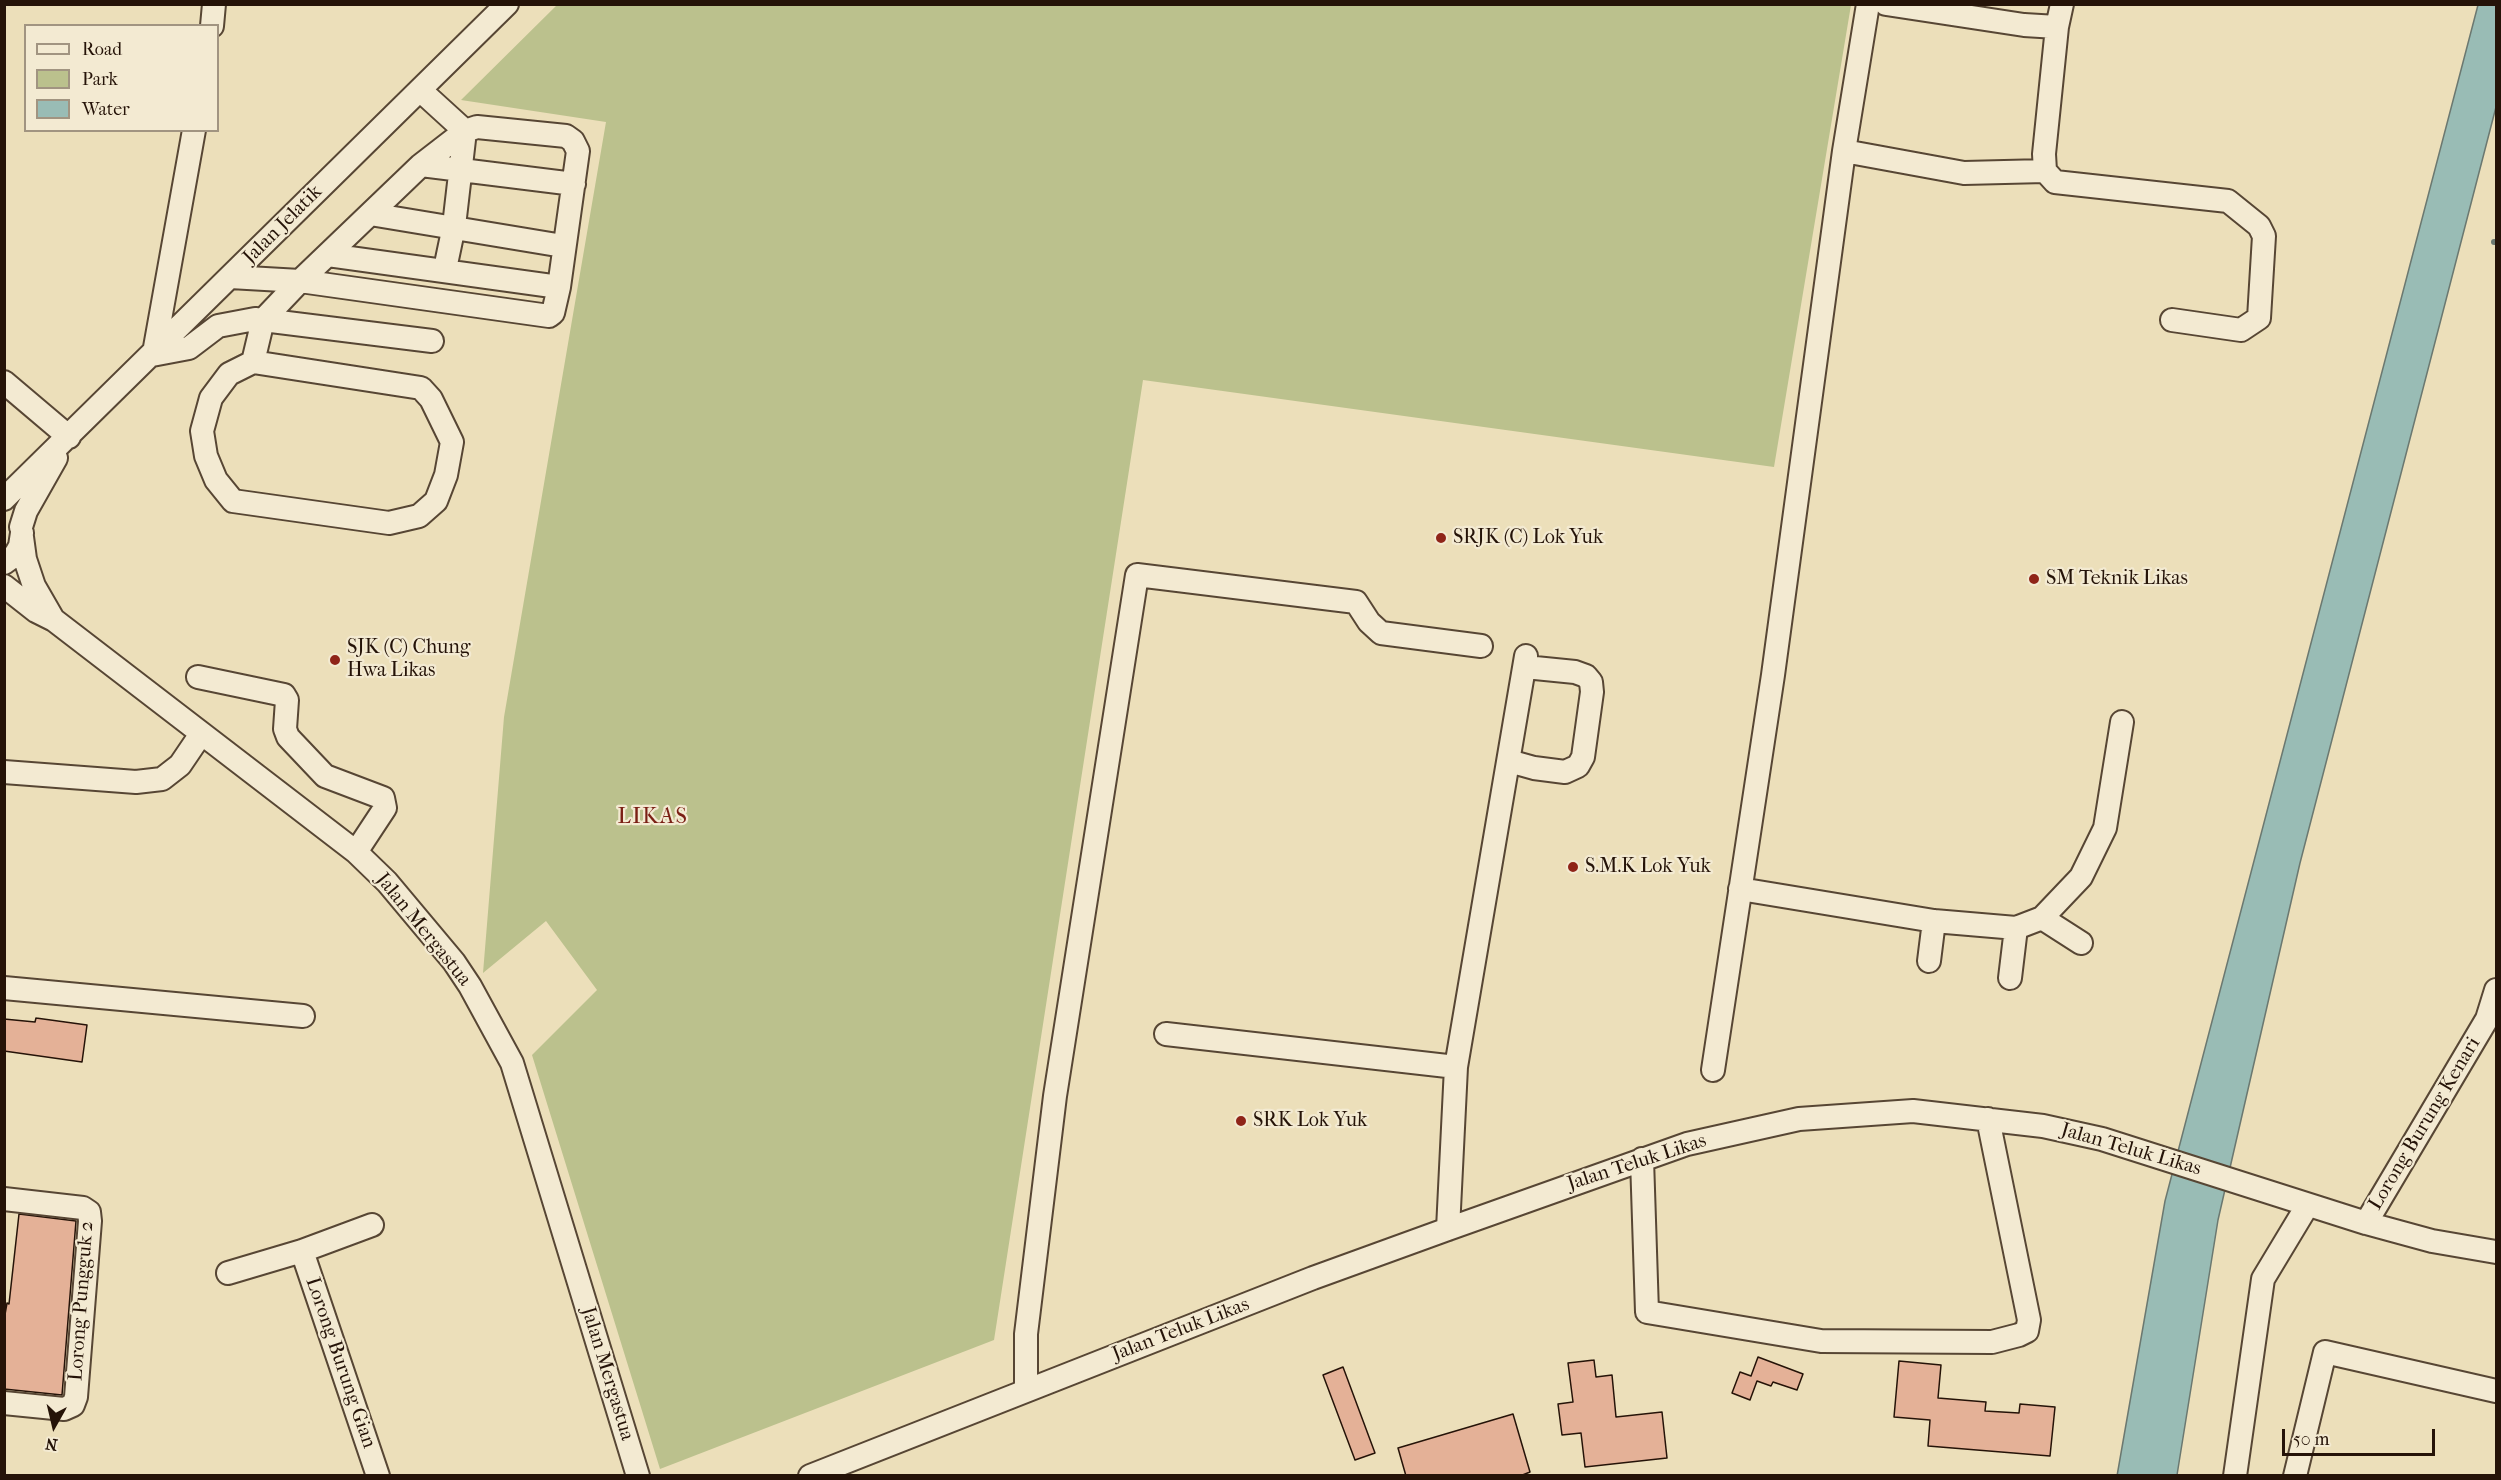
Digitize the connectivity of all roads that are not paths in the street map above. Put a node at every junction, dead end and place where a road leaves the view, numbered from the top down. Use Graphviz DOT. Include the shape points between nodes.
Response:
graph roads {
  1 [pos="214,4"];
  2 [pos="507,4"];
  3 [pos="1868,4"];
  4 [pos="1886,4"];
  5 [pos="2062,4"];
  6 [pos="212,24"];
  7 [pos="2057,27"];
  8 [pos="420,90"];
  9 [pos="465,131"];
  10 [pos="194,132"];
  11 [pos="1844,151"];
  12 [pos="422,165"];
  13 [pos="462,169"];
  14 [pos="2045,171"];
  15 [pos="574,184"];
  16 [pos="370,214"];
  17 [pos="454,226"];
  18 [pos="563,246"];
  19 [pos="328,255"];
  20 [pos="445,269"];
  21 [pos="230,277"];
  22 [pos="300,281"];
  23 [pos="559,287"];
  24 [pos="263,320"];
  25 [pos="2172,320"];
  26 [pos="432,341"];
  27 [pos="153,354"];
  28 [pos="253,363"];
  29 [pos="4,382"];
  30 [pos="64,441"];
  31 [pos="4,499"];
  32 [pos="4,506"];
  33 [pos="22,532"];
  34 [pos="4,563"];
  35 [pos="4,586"];
  36 [pos="54,620"];
  37 [pos="1481,646"];
  38 [pos="198,677"];
  39 [pos="2122,722"];
  40 [pos="201,734"];
  41 [pos="1509,761"];
  42 [pos="4,771"];
  43 [pos="356,852"];
  44 [pos="1740,889"];
  45 [pos="2042,918"];
  46 [pos="1934,921"];
  47 [pos="2016,928"];
  48 [pos="2081,943"];
  49 [pos="1929,961"];
  50 [pos="2010,978"];
  51 [pos="4,988"];
  52 [pos="2496,990"];
  53 [pos="303,1016"];
  54 [pos="1166,1034"];
  55 [pos="1456,1067"];
  56 [pos="1713,1070"];
  57 [pos="1988,1119"];
  58 [pos="1642,1159"];
  59 [pos="4,1199"];
  60 [pos="2307,1206"];
  61 [pos="2366,1223"];
  62 [pos="372,1225"];
  63 [pos="1448,1229"];
  64 [pos="302,1251"];
  65 [pos="2496,1252"];
  66 [pos="228,1273"];
  67 [pos="1026,1390"];
  68 [pos="2496,1391"];
  69 [pos="4,1403"];
  70 [pos="378,1476"];
  71 [pos="638,1476"];
  72 [pos="810,1476"];
  73 [pos="2235,1476"];
  74 [pos="2295,1476"];
  1 -- 6 [label="street"];
  2 -- 8 [label="street, Jalan Jelatik"];
  3 -- 11 [label="street"];
  4 -- 7 [label="street"];
  5 -- 7 [label="street"];
  7 -- 14 [label="street"];
  8 -- 9 [label="street"];
  8 -- 21 [label="street, Jalan Jelatik"];
  9 -- 12 [label="street"];
  9 -- 13 [label="street"];
  9 -- 15 [label="street" via="477,127 566,136 578,151"];
  10 -- 27 [label="street"];
  11 -- 14 [label="street" via="1964,173"];
  11 -- 44 [label="street"];
  12 -- 13 [label="street"];
  12 -- 16 [label="street"];
  13 -- 15 [label="street"];
  13 -- 17 [label="street"];
  14 -- 25 [label="street" via="2055,182 2229,201 2259,226 2264,236 2259,318 2241,330"];
  15 -- 18 [label="street"];
  16 -- 17 [label="street"];
  16 -- 19 [label="street"];
  17 -- 18 [label="street"];
  17 -- 20 [label="street"];
  18 -- 23 [label="street"];
  19 -- 20 [label="street"];
  19 -- 22 [label="street"];
  20 -- 23 [label="street"];
  21 -- 22 [label="street"];
  21 -- 27 [label="street, Jalan Jelatik"];
  22 -- 23 [label="street" via="549,316 553,314"];
  22 -- 24 [label="street"];
  24 -- 26 [label="street"];
  24 -- 27 [label="street" via="218,326 189,348"];
  24 -- 28 [label="street"];
  27 -- 30 [label="street, Jalan Jelatik"];
  28 -- 28 [label="street" via="421,388 431,399 452,442 436,501 419,516 389,523 233,501 216,480 206,456 202,431 210,398 229,374"];
  29 -- 30 [label="street"];
  30 -- 31 [label="street, Jalan Jelatik"];
  30 -- 33 [label="street, Jalan Jelatik" via="26,511"];
  32 -- 33 [label="street" via="15,515"];
  33 -- 34 [label="street, Jalan Jelatik" via="15,555"];
  33 -- 36 [label="street, Jalan Mergastua" via="25,560 34,586"];
  35 -- 36 [label="street, Jalan Mergastua"];
  36 -- 40 [label="street, Jalan Mergastua"];
  37 -- 67 [label="street" via="1381,633 1356,602 1137,575 1055,1096 1026,1334"];
  38 -- 43 [label="street" via="284,695 288,737 325,776 383,798 385,808"];
  39 -- 45 [label="street" via="2105,828 2081,877"];
  40 -- 42 [label="street" via="180,765 162,779 136,783"];
  40 -- 43 [label="street, Jalan Mergastua"];
  41 -- 41 [label="street" via="1526,662 1586,676 1592,692 1583,757 1578,766 1565,772"];
  41 -- 55 [label="street"];
  43 -- 71 [label="street, Jalan Mergastua" via="387,882 454,962 512,1063"];
  44 -- 46 [label="street"];
  44 -- 56 [label="street"];
  45 -- 47 [label="street"];
  45 -- 48 [label="street"];
  46 -- 47 [label="street"];
  46 -- 49 [label="street"];
  47 -- 50 [label="street"];
  51 -- 53 [label="street"];
  52 -- 61 [label="street, Lorong Burung Kenari" via="2487,1019"];
  54 -- 55 [label="street"];
  55 -- 63 [label="street"];
  57 -- 58 [label="street, Jalan Teluk Likas" via="1913,1112 1799,1119 1687,1144"];
  57 -- 58 [label="street" via="2029,1320 2027,1331 1992,1342 1821,1341 1647,1312"];
  57 -- 60 [label="street, Jalan Teluk Likas" via="2090,1136"];
  58 -- 63 [label="street, Jalan Teluk Likas"];
  59 -- 69 [label="street, Lorong Pungguk 2" via="83,1208 89,1212 90,1221 73,1406"];
  60 -- 61 [label="street, Jalan Teluk Likas"];
  60 -- 73 [label="street" via="2263,1279"];
  61 -- 65 [label="street, Jalan Teluk Likas" via="2432,1241"];
  62 -- 64 [label="street"];
  63 -- 67 [label="street, Jalan Teluk Likas"];
  64 -- 66 [label="street"];
  64 -- 70 [label="street, Lorong Burung Gian"];
  67 -- 72 [label="street, Jalan Teluk Likas"];
  68 -- 74 [label="street" via="2325,1352"];
}
